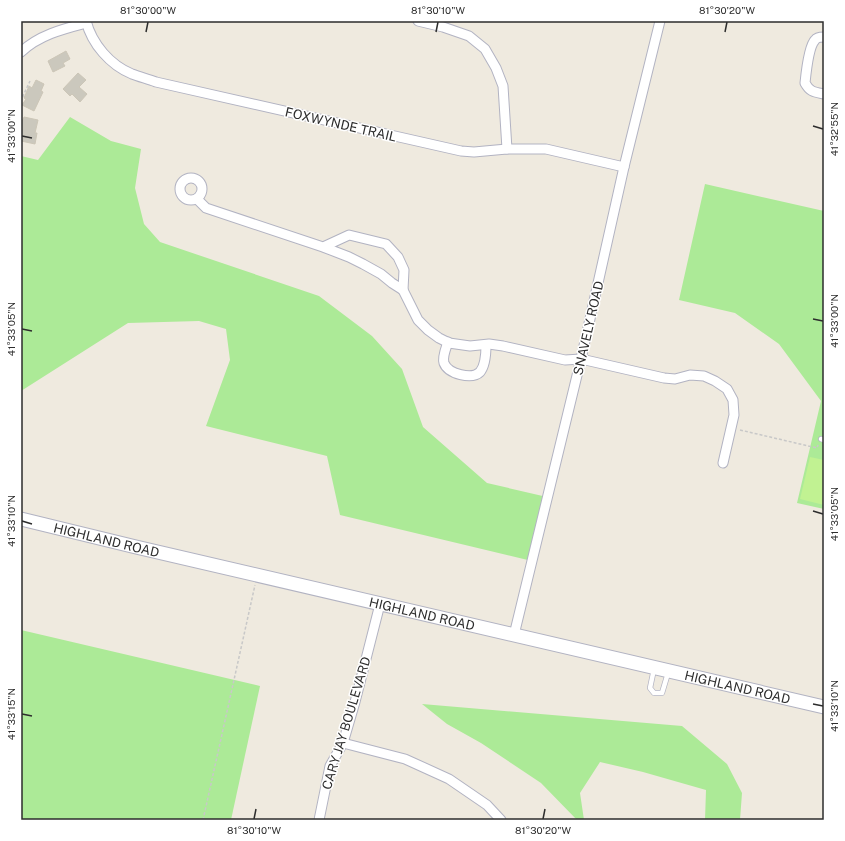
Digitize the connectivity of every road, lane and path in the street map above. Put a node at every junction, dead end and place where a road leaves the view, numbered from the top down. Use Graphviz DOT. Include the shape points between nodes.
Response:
graph roads {
  1 [pos="418,21"];
  2 [pos="660,21"];
  3 [pos="86,22"];
  4 [pos="824,36"];
  5 [pos="21,52"];
  6 [pos="30,81"];
  7 [pos="824,94"];
  8 [pos="24,96"];
  9 [pos="507,149"];
  10 [pos="624,167"];
  11 [pos="197,199"];
  12 [pos="323,247"];
  13 [pos="403,290"];
  14 [pos="448,342"];
  15 [pos="486,345"];
  16 [pos="581,359"];
  17 [pos="732,428"];
  18 [pos="823,440"];
  19 [pos="723,463"];
  20 [pos="21,519"];
  21 [pos="258,575"];
  22 [pos="380,604"];
  23 [pos="514,635"];
  24 [pos="654,668"];
  25 [pos="668,671"];
  26 [pos="824,707"];
  27 [pos="343,743"];
  28 [pos="203,820"];
  29 [pos="319,820"];
  30 [pos="501,820"];
  1 -- 9 [label="street" via="469,36 485,49 503,86"];
  2 -- 10 [label="street, SNAVELY ROAD"];
  3 -- 5 [label="street" via="45,35"];
  3 -- 9 [label="street, FOXWYNDE TRAIL" via="93,39 112,62 131,74 156,82 461,151"];
  4 -- 7 [label="street" via="815,39 811,48 805,83 808,89"];
  6 -- 8 [label="path"];
  9 -- 10 [label="street, FOXWYNDE TRAIL" via="546,149"];
  10 -- 16 [label="street, SNAVELY ROAD"];
  11 -- 12 [label="street" via="206,208"];
  12 -- 13 [label="street" via="363,264"];
  12 -- 13 [label="street" via="350,235 386,244 398,257 404,270"];
  13 -- 14 [label="street" via="418,320 428,330"];
  14 -- 15 [label="street" via="470,346"];
  14 -- 15 [label="street" via="444,363 451,371 468,376 479,373 482,368"];
  15 -- 16 [label="street" via="503,346 565,360"];
  16 -- 17 [label="street" via="664,378 675,379 690,375 704,376 715,381 727,389 733,400"];
  16 -- 23 [label="street, SNAVELY ROAD"];
  17 -- 18 [label="path" via="817,448"];
  17 -- 19 [label="street"];
  20 -- 21 [label="street, HIGHLAND ROAD"];
  21 -- 22 [label="street, HIGHLAND ROAD"];
  21 -- 28 [label="path"];
  22 -- 23 [label="street, HIGHLAND ROAD"];
  22 -- 27 [label="street, CARY JAY BOULEVARD"];
  23 -- 24 [label="street, HIGHLAND ROAD"];
  24 -- 25 [label="street, HIGHLAND ROAD"];
  24 -- 25 [label="lane" via="650,688 654,693 662,693"];
  25 -- 26 [label="street, HIGHLAND ROAD"];
  27 -- 29 [label="street, CARY JAY BOULEVARD" via="330,766"];
  27 -- 30 [label="street" via="405,759 449,779 487,805"];
}
